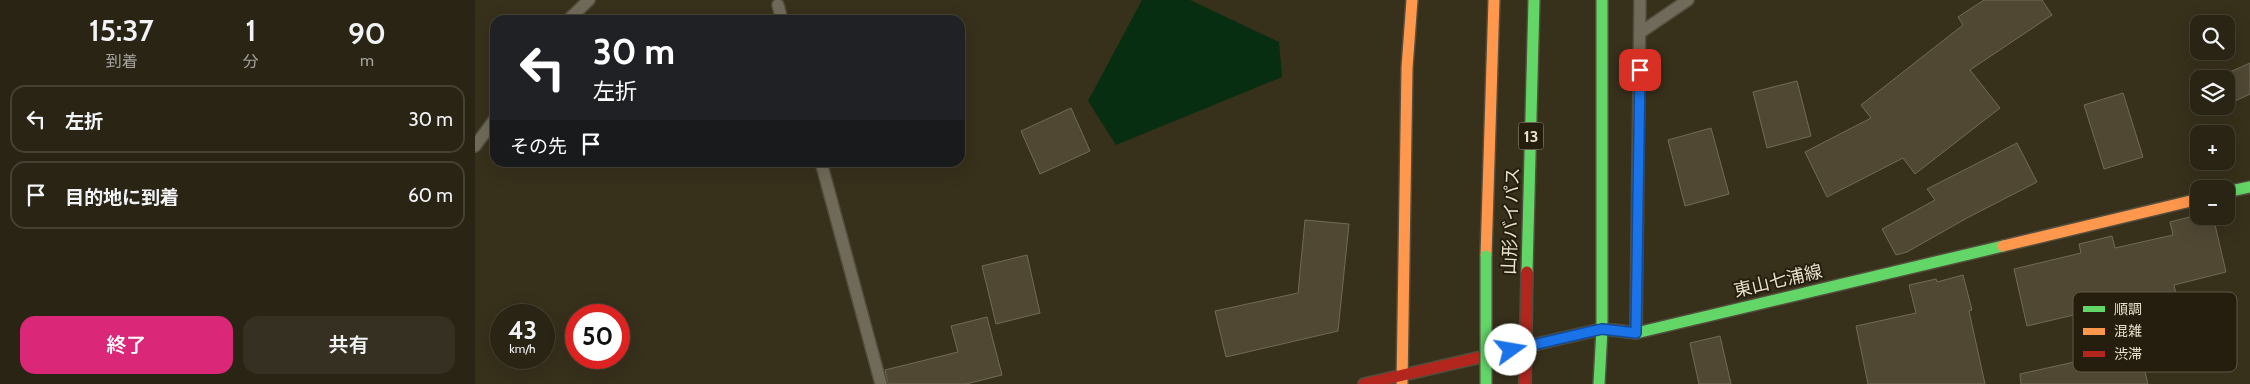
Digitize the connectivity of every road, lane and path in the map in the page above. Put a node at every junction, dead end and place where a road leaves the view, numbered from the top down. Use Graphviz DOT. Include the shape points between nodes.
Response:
graph roads {
  1 [pos="589,0"];
  2 [pos="1412,0"];
  3 [pos="1494,0"];
  4 [pos="1535,0"];
  5 [pos="1602,0"];
  6 [pos="1640,0"];
  7 [pos="1688,0"];
  8 [pos="778,6"];
  9 [pos="573,15"];
  10 [pos="781,15"];
  11 [pos="1641,32"];
  12 [pos="490,125"];
  13 [pos="475,146"];
  14 [pos="822,167"];
  15 [pos="2250,187"];
  16 [pos="2235,190"];
  17 [pos="2190,201"];
  18 [pos="1602,329"];
  19 [pos="1636,333"];
  20 [pos="1402,379"];
  21 [pos="881,384"];
  22 [pos="1364,384"];
  23 [pos="1486,384"];
  24 [pos="1525,384"];
  25 [pos="1599,384"];
  1 -- 9 [label="lane"];
  2 -- 20 [label="main road" via="1407,68"];
  3 -- 23 [label="main road, 山形バイパス, bridge" via="1486,256"];
  4 -- 24 [label="main road, 山形バイパス / 13, bridge"];
  5 -- 18 [label="main road"];
  6 -- 11 [label="lane"];
  7 -- 11 [label="lane"];
  8 -- 10 [label="lane"];
  11 -- 19 [label="lane"];
  12 -- 13 [label="lane"];
  14 -- 21 [label="lane"];
  15 -- 16 [label="main road"];
  17 -- 19 [label="main road, 東山七浦線"];
  18 -- 19 [label="main road, 東山七浦線"];
  18 -- 20 [label="main road, 東山七浦線"];
  18 -- 25 [label="main road"];
  20 -- 22 [label="main road, 東山七浦線"];
}
